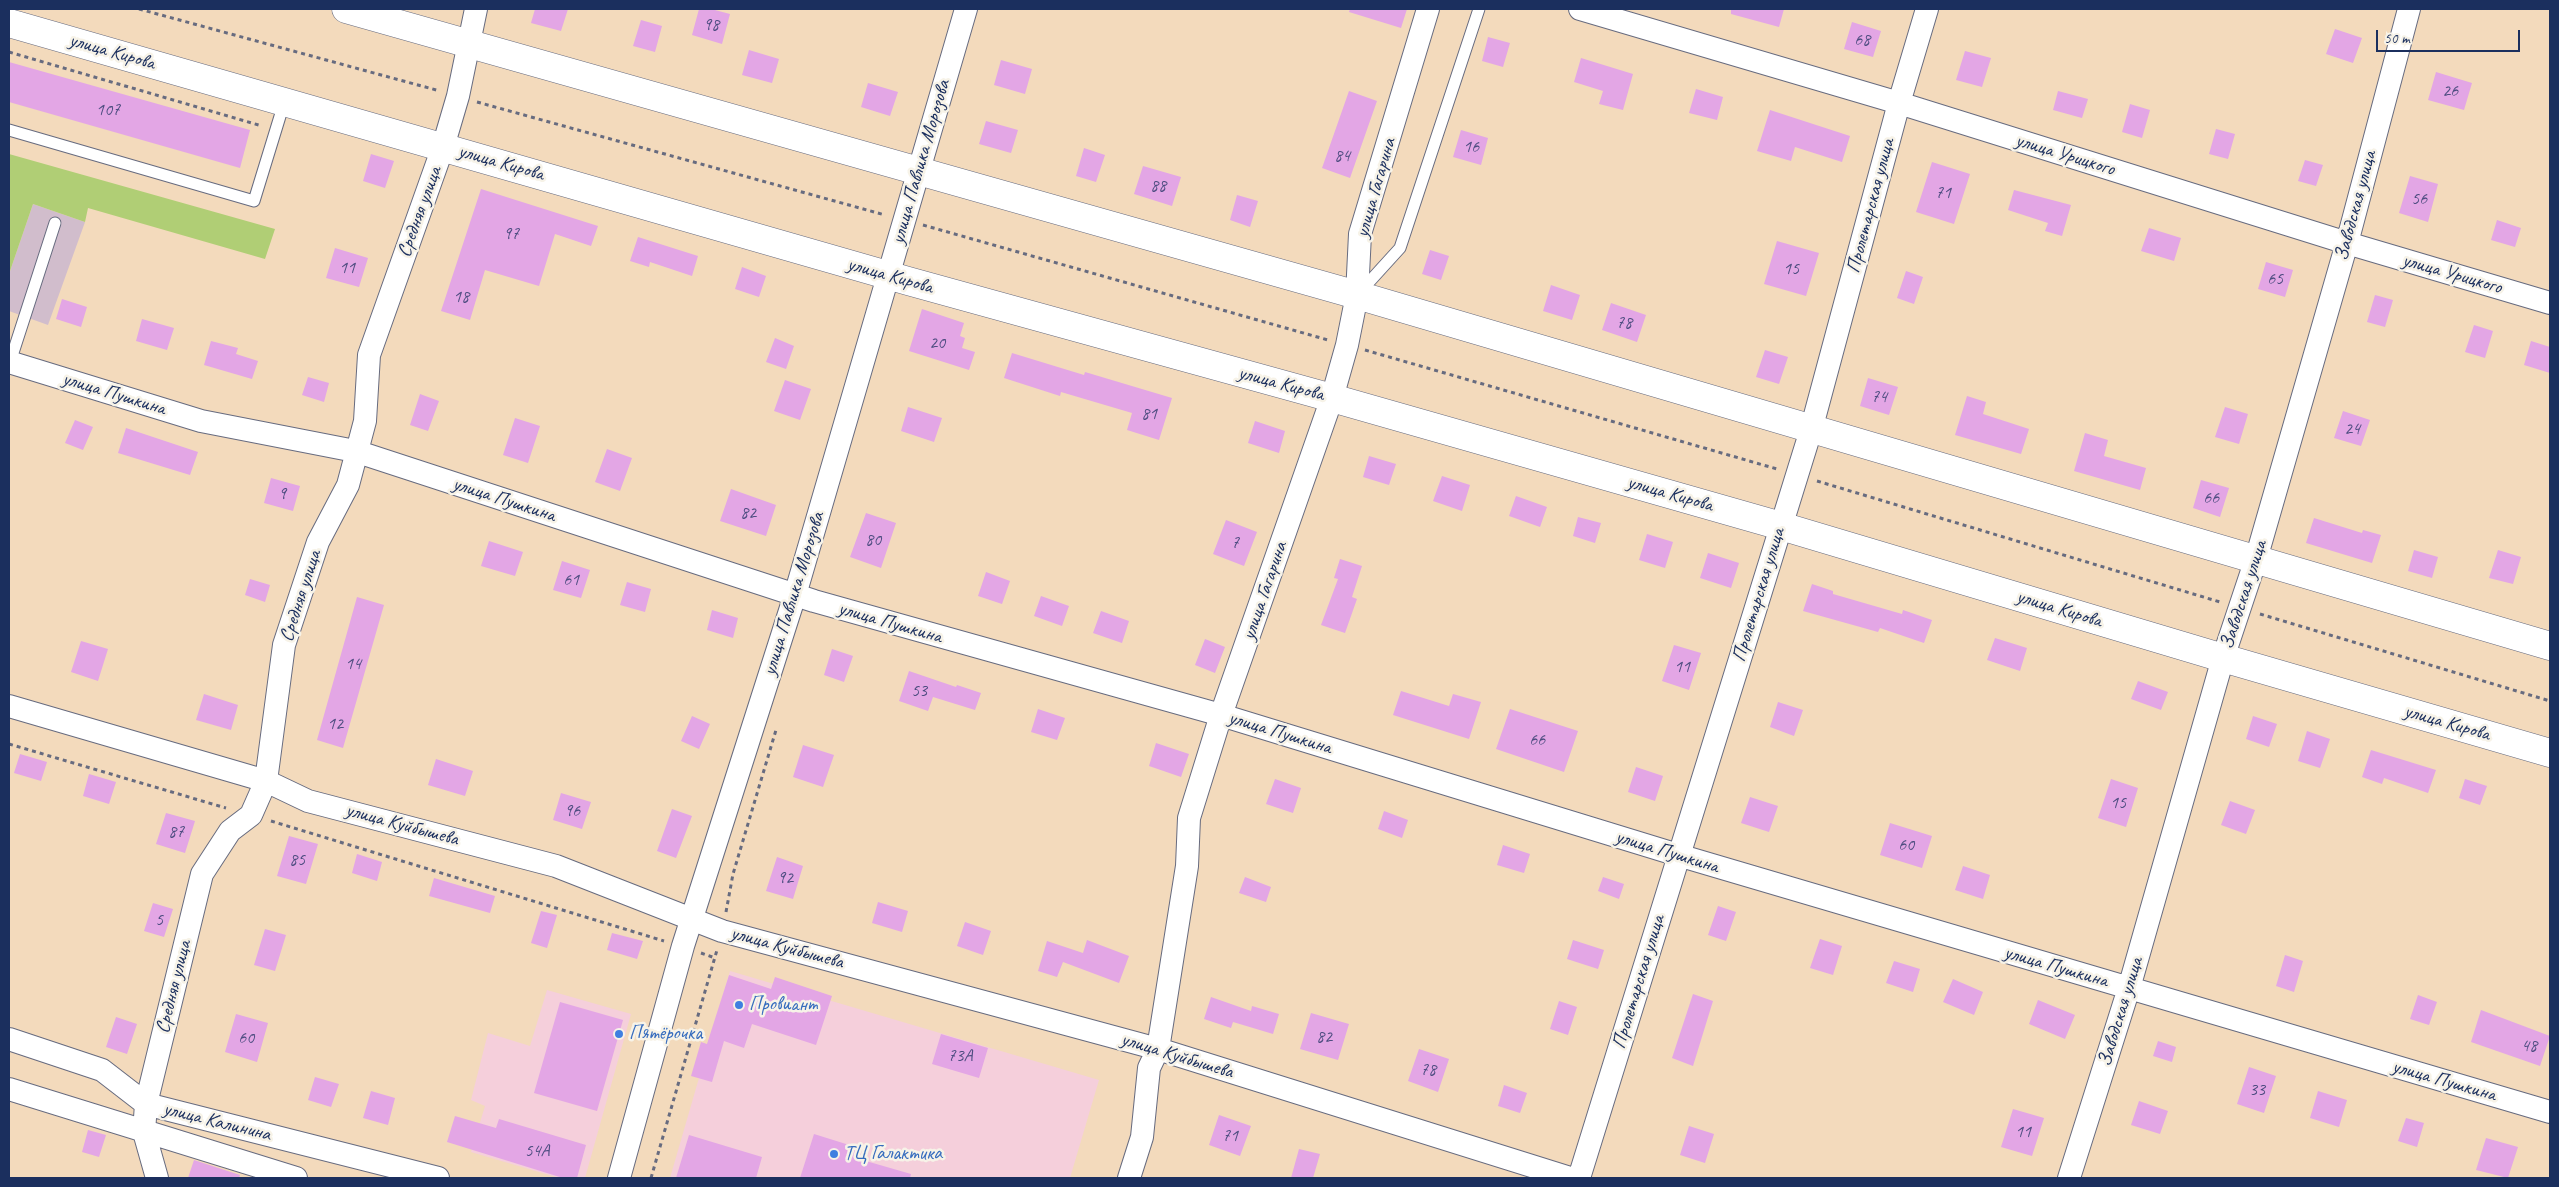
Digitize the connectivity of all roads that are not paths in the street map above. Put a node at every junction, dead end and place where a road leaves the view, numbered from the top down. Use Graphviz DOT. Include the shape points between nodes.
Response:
graph roads {
  1 [pos="346,9"];
  2 [pos="476,9"];
  3 [pos="966,9"];
  4 [pos="1428,9"];
  5 [pos="1479,9"];
  6 [pos="1580,9"];
  7 [pos="1926,9"];
  8 [pos="2409,9"];
  9 [pos="9,23"];
  10 [pos="470,44"];
  11 [pos="285,100"];
  12 [pos="1899,103"];
  13 [pos="9,130"];
  14 [pos="443,147"];
  15 [pos="918,171"];
  16 [pos="55,223"];
  17 [pos="2346,243"];
  18 [pos="889,275"];
  19 [pos="1357,295"];
  20 [pos="2550,303"];
  21 [pos="9,362"];
  22 [pos="1332,398"];
  23 [pos="1811,430"];
  24 [pos="356,451"];
  25 [pos="1781,526"];
  26 [pos="2256,559"];
  27 [pos="795,595"];
  28 [pos="2550,646"];
  29 [pos="2223,658"];
  30 [pos="9,706"];
  31 [pos="1222,714"];
  32 [pos="2550,753"];
  33 [pos="266,780"];
  34 [pos="1678,855"];
  35 [pos="693,920"];
  36 [pos="2129,988"];
  37 [pos="9,1039"];
  38 [pos="1158,1049"];
  39 [pos="9,1089"];
  40 [pos="146,1104"];
  41 [pos="2550,1112"];
  42 [pos="144,1132"];
  43 [pos="157,1178"];
  44 [pos="296,1178"];
  45 [pos="438,1178"];
  46 [pos="619,1178"];
  47 [pos="1129,1178"];
  48 [pos="1570,1178"];
  49 [pos="1579,1178"];
  50 [pos="2069,1178"];
  1 -- 10 [label="main road"];
  2 -- 10 [label="street, Средняя улица"];
  3 -- 15 [label="street, улица Павлика Морозова"];
  4 -- 19 [label="street, улица Гагарина" via="1360,234"];
  5 -- 19 [label="lane" via="1400,248"];
  6 -- 12 [label="street, улица Урицкого"];
  7 -- 12 [label="street, Пролетарская улица"];
  8 -- 17 [label="street, Заводская улица"];
  9 -- 11 [label="main road, улица Кирова"];
  10 -- 14 [label="street, Средняя улица"];
  10 -- 15 [label="main road"];
  11 -- 13 [label="lane" via="254,201"];
  11 -- 14 [label="main road, улица Кирова"];
  12 -- 17 [label="street, улица Урицкого"];
  12 -- 23 [label="street, Пролетарская улица"];
  14 -- 18 [label="main road, улица Кирова"];
  14 -- 24 [label="street, Средняя улица" via="368,355 365,422"];
  15 -- 18 [label="street, улица Павлика Морозова"];
  15 -- 19 [label="main road"];
  16 -- 21 [label="lane"];
  17 -- 20 [label="street, улица Урицкого"];
  17 -- 26 [label="street, Заводская улица"];
  18 -- 22 [label="main road, улица Кирова"];
  18 -- 27 [label="street, улица Павлика Морозова"];
  19 -- 22 [label="street, улица Гагарина"];
  19 -- 23 [label="main road"];
  21 -- 24 [label="street, улица Пушкина" via="201,420"];
  22 -- 25 [label="main road, улица Кирова"];
  22 -- 31 [label="street, улица Гагарина"];
  23 -- 25 [label="street, Пролетарская улица"];
  23 -- 26 [label="main road"];
  24 -- 27 [label="street, улица Пушкина"];
  24 -- 33 [label="street, Средняя улица" via="348,485 318,542 284,645"];
  25 -- 29 [label="main road, улица Кирова"];
  25 -- 34 [label="street, Пролетарская улица"];
  26 -- 28 [label="main road"];
  26 -- 29 [label="street, Заводская улица"];
  27 -- 31 [label="street, улица Пушкина"];
  27 -- 35 [label="street, улица Павлика Морозова"];
  29 -- 32 [label="main road, улица Кирова"];
  29 -- 36 [label="street, Заводская улица"];
  30 -- 33 [label="street, улица Куйбышева"];
  31 -- 34 [label="street, улица Пушкина"];
  31 -- 38 [label="street, улица Гагарина" via="1189,818 1187,866"];
  33 -- 35 [label="street, улица Куйбышева" via="308,801 556,866"];
  33 -- 40 [label="street, Средняя улица" via="251,815 230,831 202,874"];
  34 -- 36 [label="street, улица Пушкина"];
  34 -- 49 [label="street, Пролетарская улица"];
  35 -- 38 [label="street, улица Куйбышева" via="722,931"];
  35 -- 46 [label="street, улица Павлика Морозова"];
  36 -- 41 [label="street, улица Пушкина"];
  36 -- 50 [label="street, Заводская улица"];
  37 -- 40 [label="street, улица Калинина" via="102,1070"];
  38 -- 47 [label="street, улица Гагарина" via="1149,1068 1142,1137"];
  38 -- 48 [label="street, улица Куйбышева"];
  39 -- 42 [label="street, улица Калинина"];
  40 -- 42 [label="street, Средняя улица"];
  40 -- 45 [label="street, улица Калинина"];
  42 -- 43 [label="street, Средняя улица"];
  42 -- 44 [label="street, улица Калинина"];
}
